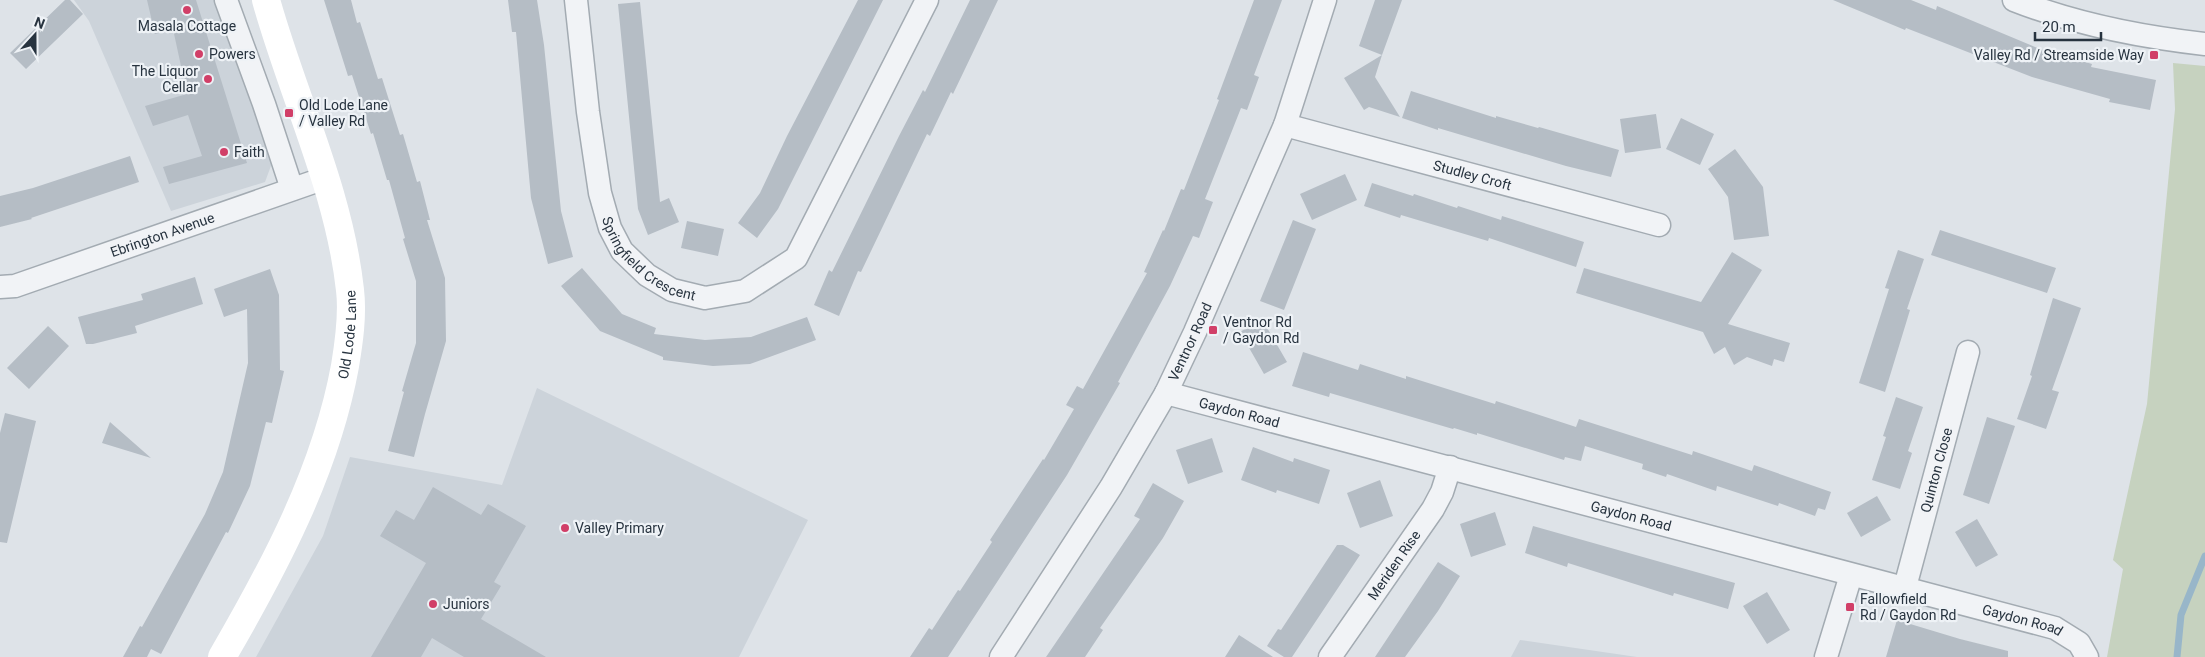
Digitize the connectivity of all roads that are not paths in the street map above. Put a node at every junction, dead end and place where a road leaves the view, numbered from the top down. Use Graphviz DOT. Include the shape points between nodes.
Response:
graph roads {
  1 [pos="226,0"];
  2 [pos="266,0"];
  3 [pos="576,0"];
  4 [pos="927,0"];
  5 [pos="1326,0"];
  6 [pos="2014,0"];
  7 [pos="2205,44"];
  8 [pos="1285,125"];
  9 [pos="325,178"];
  10 [pos="292,189"];
  11 [pos="1658,225"];
  12 [pos="0,288"];
  13 [pos="1968,352"];
  14 [pos="1166,393"];
  15 [pos="1450,467"];
  16 [pos="1850,575"];
  17 [pos="1905,587"];
  18 [pos="222,657"];
  19 [pos="1001,657"];
  20 [pos="1330,657"];
  21 [pos="1826,657"];
  22 [pos="2087,657"];
  1 -- 10 [label="street"];
  2 -- 9 [label="street, Old Lode Lane"];
  3 -- 4 [label="street, Springfield Crescent" via="600,193 610,228 622,251 647,275 672,290 705,298 744,291 796,258"];
  5 -- 8 [label="street, Ventnor Road"];
  6 -- 7 [label="street" via="2108,28"];
  8 -- 11 [label="street, Studley Croft"];
  8 -- 14 [label="street, Ventnor Road"];
  9 -- 10 [label="street, Ebrington Avenue"];
  9 -- 18 [label="street, Old Lode Lane" via="351,292 349,341 339,395 312,480 258,596"];
  10 -- 12 [label="street, Ebrington Avenue" via="15,286"];
  13 -- 17 [label="street, Quinton Close"];
  14 -- 15 [label="street, Gaydon Road"];
  14 -- 19 [label="street, Ventnor Road" via="1111,487"];
  15 -- 16 [label="street, Gaydon Road"];
  15 -- 20 [label="street, Meriden Rise" via="1433,509"];
  16 -- 17 [label="street, Gaydon Road"];
  16 -- 21 [label="street"];
  17 -- 22 [label="street, Gaydon Road" via="2055,628 2079,643"];
}
